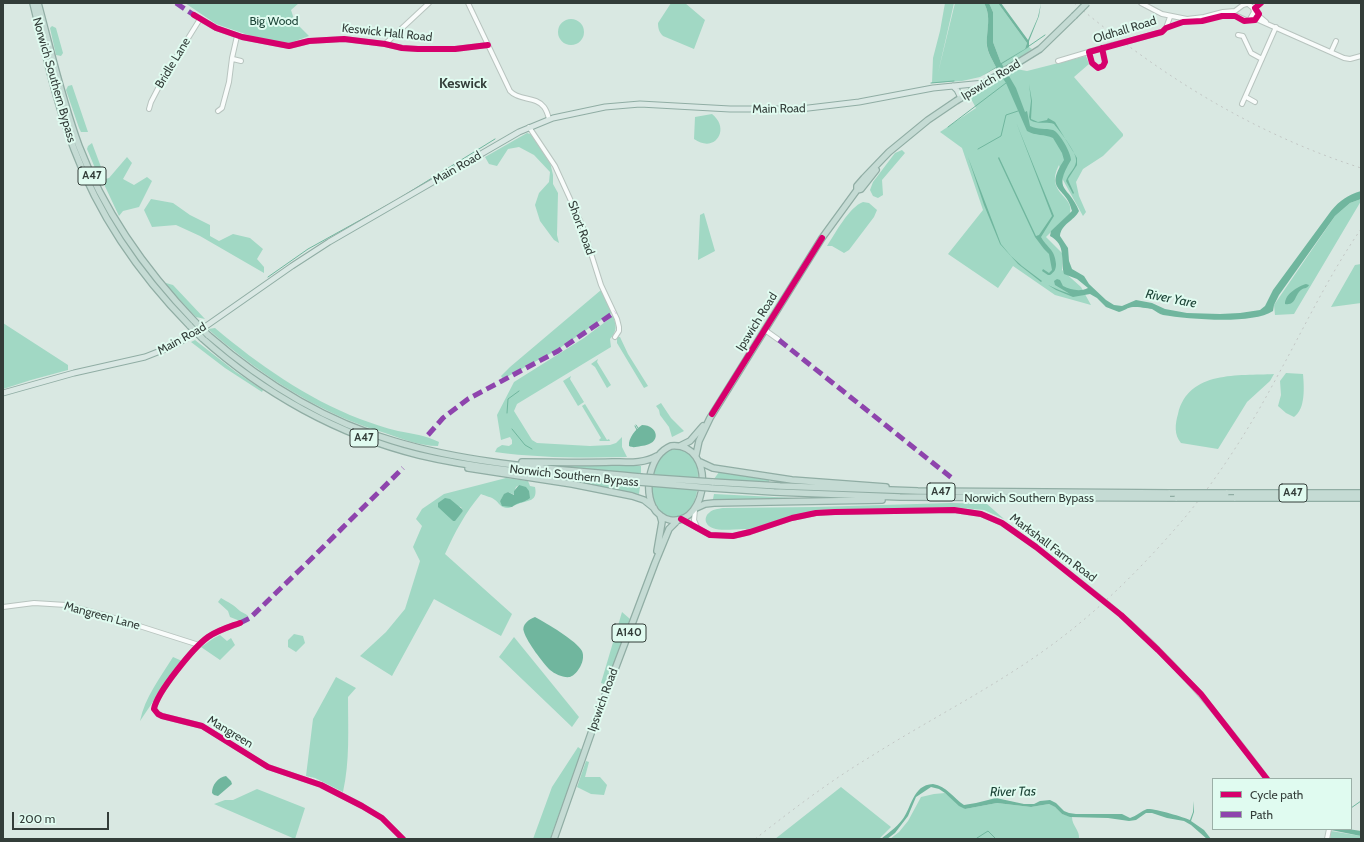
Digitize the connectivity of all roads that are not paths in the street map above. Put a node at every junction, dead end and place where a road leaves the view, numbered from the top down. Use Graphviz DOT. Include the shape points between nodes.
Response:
graph roads {
  1 [pos="33,3"];
  2 [pos="38,3"];
  3 [pos="429,3"];
  4 [pos="468,3"];
  5 [pos="1087,3"];
  6 [pos="1142,3"];
  7 [pos="1258,3"];
  8 [pos="1249,4"];
  9 [pos="1239,9"];
  10 [pos="1254,10"];
  11 [pos="1218,14"];
  12 [pos="194,16"];
  13 [pos="1170,17"];
  14 [pos="1240,18"];
  15 [pos="200,19"];
  16 [pos="1250,19"];
  17 [pos="1270,24"];
  18 [pos="1276,27"];
  19 [pos="1238,35"];
  20 [pos="237,36"];
  21 [pos="1336,41"];
  22 [pos="385,44"];
  23 [pos="488,45"];
  24 [pos="1331,52"];
  25 [pos="1361,56"];
  26 [pos="1262,59"];
  27 [pos="233,60"];
  28 [pos="241,60"];
  29 [pos="1058,61"];
  30 [pos="986,82"];
  31 [pos="955,86"];
  32 [pos="963,97"];
  33 [pos="1246,97"];
  34 [pos="1255,102"];
  35 [pos="1242,104"];
  36 [pos="150,109"];
  37 [pos="218,111"];
  38 [pos="549,119"];
  39 [pos="529,127"];
  40 [pos="193,324"];
  41 [pos="765,330"];
  42 [pos="205,336"];
  43 [pos="622,337"];
  44 [pos="779,340"];
  45 [pos="3,392"];
  46 [pos="710,418"];
  47 [pos="378,443"];
  48 [pos="680,446"];
  49 [pos="432,452"];
  50 [pos="696,455"];
  51 [pos="657,456"];
  52 [pos="700,462"];
  53 [pos="639,480"];
  54 [pos="711,485"];
  55 [pos="987,492"];
  56 [pos="1361,492"];
  57 [pos="963,498"];
  58 [pos="1361,498"];
  59 [pos="654,508"];
  60 [pos="695,509"];
  61 [pos="660,515"];
  62 [pos="680,520"];
  63 [pos="698,529"];
  64 [pos="655,563"];
  65 [pos="3,607"];
  66 [pos="240,623"];
  67 [pos="199,645"];
  68 [pos="1266,778"];
  69 [pos="1329,830"];
  70 [pos="403,839"];
  71 [pos="554,839"];
  72 [pos="1327,839"];
  1 -- 40 [label="highway, Norwich Southern Bypass / A47" via="59,106 81,167 96,199 136,263 168,303"];
  2 -- 40 [label="highway, Norwich Southern Bypass / A47" via="66,109 101,196 144,263"];
  3 -- 22 [label="street"];
  4 -- 23 [label="street"];
  5 -- 30 [label="highway, Ipswich Road, bridge" via="1040,49"];
  6 -- 13 [label="street"];
  7 -- 10 [label="street"];
  8 -- 9 [label="street"];
  8 -- 10 [label="street"];
  9 -- 11 [label="street"];
  9 -- 14 [label="street"];
  10 -- 16 [label="street"];
  10 -- 17 [label="street"];
  11 -- 13 [label="street" via="1193,19"];
  11 -- 14 [label="street" via="1235,15"];
  12 -- 15 [label="street, Keswick Hall Road"];
  13 -- 29 [label="street, Oldhall Road, bridge" via="1162,32"];
  14 -- 16 [label="street"];
  15 -- 20 [label="street, Keswick Hall Road"];
  15 -- 36 [label="street, Bridle Lane" via="164,77"];
  16 -- 17 [label="street"];
  17 -- 18 [label="street"];
  18 -- 24 [label="street"];
  18 -- 26 [label="street"];
  19 -- 26 [label="street" via="1243,36 1251,53"];
  20 -- 22 [label="street, Keswick Hall Road" via="289,46 309,41 344,39"];
  20 -- 27 [label="street"];
  21 -- 24 [label="street"];
  22 -- 23 [label="street, Keswick Hall Road" via="418,49 455,49"];
  23 -- 38 [label="street" via="510,91 514,95 541,104"];
  24 -- 25 [label="street" via="1350,59"];
  26 -- 33 [label="street"];
  27 -- 28 [label="street"];
  27 -- 37 [label="street" via="230,82 222,108"];
  30 -- 31 [label="main road, Main Road"];
  30 -- 32 [label="highway, Ipswich Road"];
  31 -- 32 [label="main road"];
  31 -- 38 [label="main road, Main Road" via="800,110 628,105 605,107"];
  32 -- 41 [label="highway, Ipswich Road" via="928,120 890,152 861,189 857,190 822,238"];
  33 -- 34 [label="street"];
  33 -- 35 [label="street"];
  38 -- 39 [label="main road, Main Road"];
  39 -- 43 [label="street, Short Road" via="555,166 582,225 601,285 617,319 619,327 616,335"];
  39 -- 45 [label="main road, Main Road" via="330,242 173,346 145,357"];
  40 -- 42 [label="highway, Norwich Southern Bypass / A47, bridge"];
  41 -- 44 [label="street"];
  41 -- 46 [label="highway, Ipswich Road"];
  42 -- 47 [label="highway, Norwich Southern Bypass / A47" via="234,365 276,394 315,416"];
  42 -- 49 [label="highway, Norwich Southern Bypass / A47" via="254,372 318,411 392,441"];
  46 -- 48 [label="highway, Ipswich Road" via="690,441"];
  46 -- 50 [label="highway, Ipswich Road" via="699,441"];
  47 -- 53 [label="highway, Norwich Southern Bypass / A47" via="453,462 525,471"];
  47 -- 59 [label="highway, A47" via="442,464 632,496 644,500"];
  48 -- 50 [label="highway"];
  48 -- 51 [label="highway" via="666,448"];
  49 -- 51 [label="highway, A47" via="498,461 576,464 638,462 651,460"];
  49 -- 53 [label="highway, Norwich Southern Bypass / A47"];
  50 -- 52 [label="highway"];
  51 -- 59 [label="highway" via="650,481"];
  52 -- 55 [label="highway, A47" via="713,468 792,480"];
  52 -- 60 [label="highway" via="702,486"];
  53 -- 54 [label="highway, Norwich Southern Bypass / A47, bridge"];
  54 -- 55 [label="highway, Norwich Southern Bypass / A47"];
  54 -- 57 [label="highway, Norwich Southern Bypass / A47" via="837,495"];
  55 -- 56 [label="highway, Norwich Southern Bypass / A47, bridge"];
  57 -- 58 [label="highway, Norwich Southern Bypass / A47, bridge"];
  57 -- 60 [label="highway, A47" via="714,503"];
  59 -- 61 [label="highway"];
  60 -- 62 [label="highway" via="688,517"];
  60 -- 63 [label="street" via="694,520"];
  61 -- 62 [label="highway" via="669,520"];
  61 -- 64 [label="highway, Ipswich Road / A140" via="662,522"];
  62 -- 63 [label="street, Markshall Farm Road"];
  62 -- 64 [label="highway, Ipswich Road / A140" via="669,529"];
  63 -- 68 [label="street, Markshall Farm Road, bridge" via="710,535 733,536 816,513 968,511 994,518 1098,596 1144,636 1201,694"];
  64 -- 71 [label="highway, Ipswich Road / A140"];
  65 -- 67 [label="street, Mangreen Lane" via="34,603 66,605"];
  66 -- 67 [label="street, Mangreen" via="222,629"];
  67 -- 70 [label="street, Mangreen" via="158,699 154,708 158,714 202,726 268,767 320,784 382,818"];
  69 -- 72 [label="street"];
}
